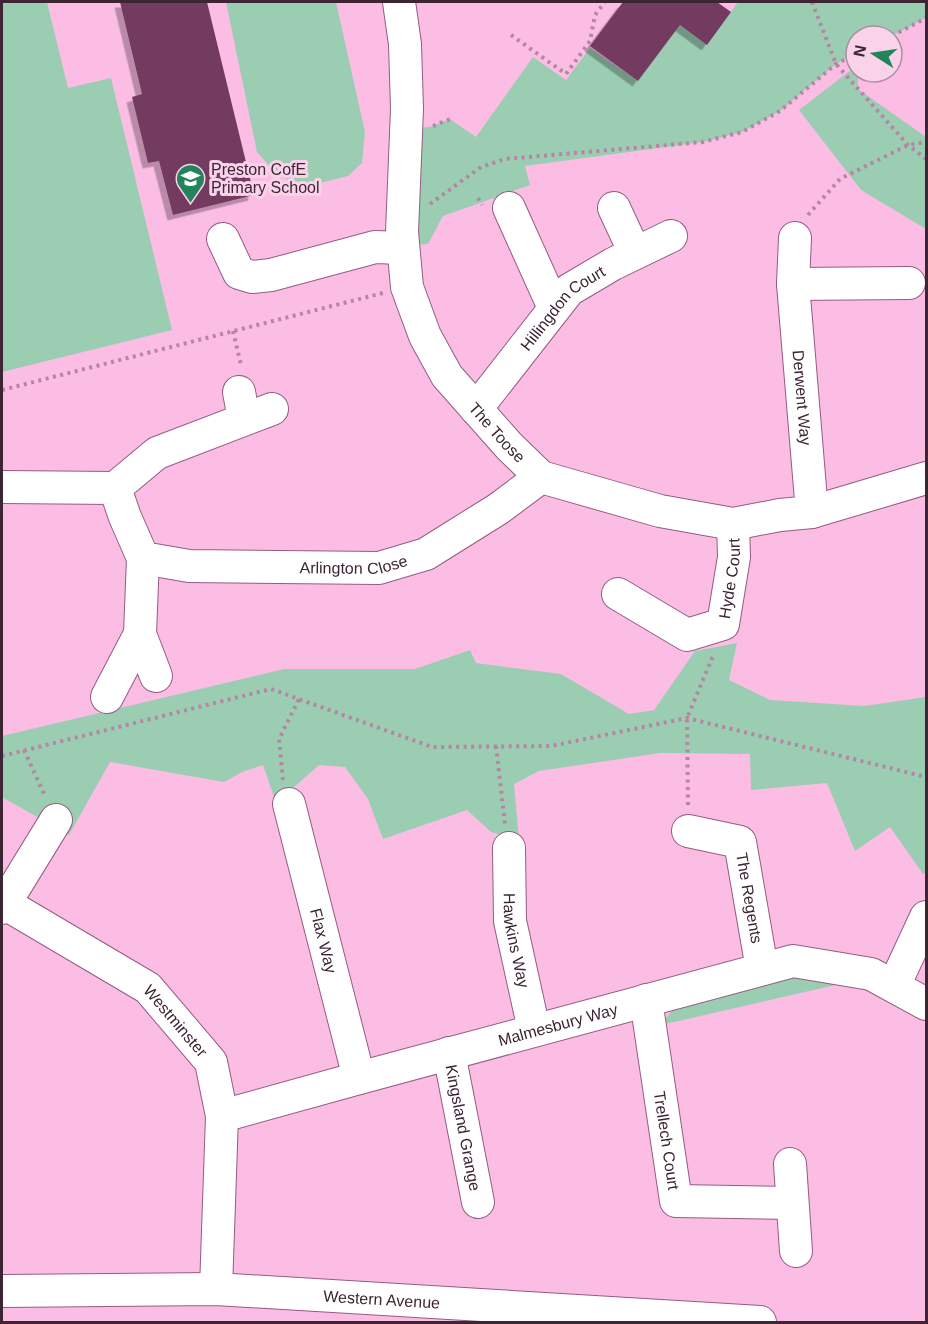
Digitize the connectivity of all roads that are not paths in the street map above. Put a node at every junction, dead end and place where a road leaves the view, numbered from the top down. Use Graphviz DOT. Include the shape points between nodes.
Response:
graph roads {
  1 [pos="399,2"];
  2 [pos="509,208"];
  3 [pos="614,208"];
  4 [pos="671,236"];
  5 [pos="795,238"];
  6 [pos="222,239"];
  7 [pos="403,240"];
  8 [pos="635,253"];
  9 [pos="909,283"];
  10 [pos="793,284"];
  11 [pos="554,308"];
  12 [pos="252,407"];
  13 [pos="476,409"];
  14 [pos="541,477"];
  15 [pos="927,478"];
  16 [pos="2,487"];
  17 [pos="115,488"];
  18 [pos="812,512"];
  19 [pos="733,524"];
  20 [pos="143,558"];
  21 [pos="618,594"];
  22 [pos="140,633"];
  23 [pos="156,676"];
  24 [pos="107,697"];
  25 [pos="289,804"];
  26 [pos="56,819"];
  27 [pos="688,831"];
  28 [pos="509,848"];
  29 [pos="3,906"];
  30 [pos="927,917"];
  31 [pos="762,969"];
  32 [pos="894,987"];
  33 [pos="646,1000"];
  34 [pos="927,1004"];
  35 [pos="534,1030"];
  36 [pos="449,1053"];
  37 [pos="359,1078"];
  38 [pos="222,1116"];
  39 [pos="790,1164"];
  40 [pos="478,1202"];
  41 [pos="792,1203"];
  42 [pos="796,1251"];
  43 [pos="216,1289"];
  44 [pos="2,1291"];
  45 [pos="760,1323"];
  1 -- 7 [label="street, The Toose" via="407,110"];
  2 -- 11 [label="street"];
  3 -- 8 [label="street"];
  4 -- 8 [label="street, Hillingdon Court"];
  5 -- 10 [label="street, Derwent Way"];
  6 -- 7 [label="street" via="239,273 252,277"];
  7 -- 13 [label="street, The Toose" via="407,287 425,336 447,376"];
  8 -- 11 [label="street, Hillingdon Court" via="569,290"];
  9 -- 10 [label="street"];
  10 -- 18 [label="street, Derwent Way"];
  11 -- 13 [label="street, Hillingdon Court"];
  12 -- 17 [label="street" via="157,453"];
  13 -- 14 [label="street, The Toose"];
  14 -- 19 [label="street, The Toose" via="660,511"];
  14 -- 20 [label="street, Arlington Close" via="426,554 379,568 189,566"];
  15 -- 18 [label="street, The Toose"];
  16 -- 17 [label="street"];
  17 -- 20 [label="street"];
  18 -- 19 [label="street, The Toose"];
  19 -- 21 [label="street, Hyde Court" via="734,557 723,624 687,635"];
  20 -- 22 [label="street"];
  22 -- 23 [label="street"];
  22 -- 24 [label="street"];
  25 -- 37 [label="street, Flax Way"];
  26 -- 29 [label="street"];
  27 -- 31 [label="street, The Regents" via="740,842"];
  28 -- 35 [label="street, Hawkins Way" via="510,921"];
  29 -- 38 [label="street, Westminster" via="148,988 211,1062"];
  30 -- 32 [label="street"];
  31 -- 32 [label="street, Malmesbury Way" via="793,961 871,974"];
  31 -- 33 [label="street, Malmesbury Way"];
  32 -- 34 [label="street, Malmesbury Way"];
  33 -- 35 [label="street, Malmesbury Way"];
  33 -- 41 [label="street, Trellech Court" via="676,1201"];
  35 -- 36 [label="street, Malmesbury Way"];
  36 -- 37 [label="street, Malmesbury Way"];
  36 -- 40 [label="street, Kingsland Grange"];
  37 -- 38 [label="street, Malmesbury Way"];
  38 -- 43 [label="street, Westminster"];
  39 -- 41 [label="street"];
  41 -- 42 [label="street"];
  43 -- 44 [label="street, Western Avenue"];
  43 -- 45 [label="street, Western Avenue"];
}
